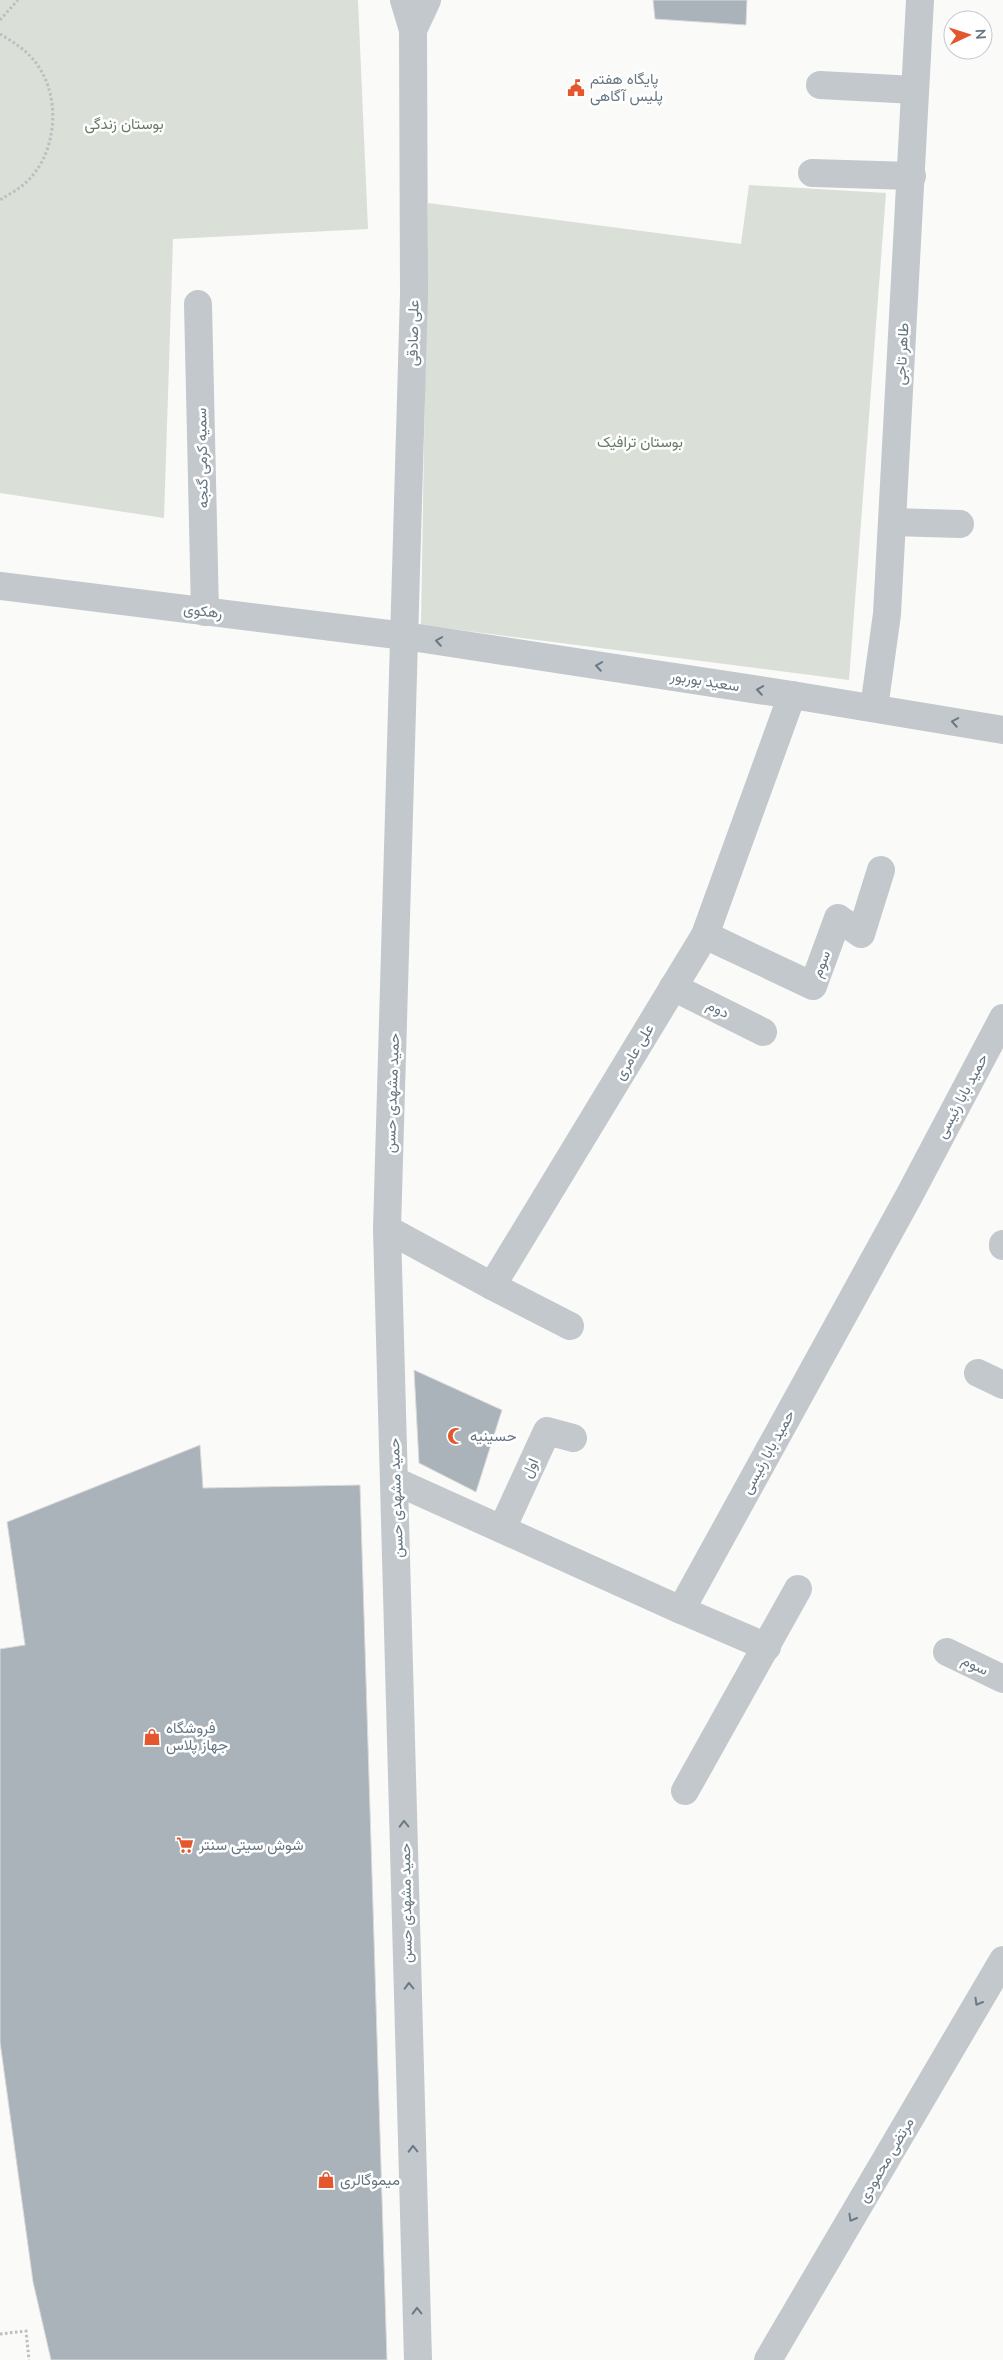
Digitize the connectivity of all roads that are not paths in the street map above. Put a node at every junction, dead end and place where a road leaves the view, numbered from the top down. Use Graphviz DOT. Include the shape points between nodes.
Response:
graph roads {
  1 [pos="404,0"];
  2 [pos="427,0"];
  3 [pos="920,0"];
  4 [pos="413,30"];
  5 [pos="820,85"];
  6 [pos="915,90"];
  7 [pos="812,173"];
  8 [pos="912,176"];
  9 [pos="198,304"];
  10 [pos="892,522"];
  11 [pos="960,524"];
  12 [pos="0,586"];
  13 [pos="205,612"];
  14 [pos="406,636"];
  15 [pos="792,695"];
  16 [pos="874,708"];
  17 [pos="1003,730"];
  18 [pos="881,870"];
  19 [pos="705,935"];
  20 [pos="673,987"];
  21 [pos="1001,1027"];
  22 [pos="763,1032"];
  23 [pos="388,1229"];
  24 [pos="492,1286"];
  25 [pos="570,1326"];
  26 [pos="978,1373"];
  27 [pos="1003,1385"];
  28 [pos="573,1438"];
  29 [pos="395,1481"];
  30 [pos="502,1529"];
  31 [pos="798,1589"];
  32 [pos="681,1610"];
  33 [pos="767,1647"];
  34 [pos="947,1652"];
  35 [pos="1003,1679"];
  36 [pos="685,1791"];
  37 [pos="1003,1960"];
  38 [pos="418,2360"];
  39 [pos="768,2360"];
  1 -- 4 [label="street, علی صادقی"];
  2 -- 4 [label="street, علی صادقی"];
  3 -- 6 [label="street, طاهر تاجی"];
  4 -- 14 [label="street, علی صادقی" via="414,294"];
  5 -- 6 [label="street"];
  6 -- 8 [label="street, طاهر تاجی"];
  7 -- 8 [label="street"];
  8 -- 10 [label="street, طاهر تاجی"];
  9 -- 13 [label="street, سمیه کرمی گنجه"];
  10 -- 11 [label="street"];
  10 -- 16 [label="street, طاهر تاجی" via="887,614"];
  12 -- 13 [label="street, رهکوی"];
  13 -- 14 [label="street, رهکوی"];
  15 -- 14 [label="street, سعید بوربور, one-way"];
  14 -- 23 [label="street, حمید مشهدی حسن"];
  15 -- 16 [label="street, سعید بوربور"];
  15 -- 19 [label="street, علی عامری"];
  17 -- 16 [label="street, سعید بوربور, one-way"];
  18 -- 19 [label="street, سوم" via="861,934 838,918 813,986"];
  19 -- 20 [label="street, علی عامری"];
  20 -- 22 [label="street, دوم"];
  20 -- 24 [label="street, علی عامری"];
  21 -- 32 [label="street, حمید بابا رئیسی"];
  23 -- 24 [label="street"];
  23 -- 29 [label="street, حمید مشهدی حسن"];
  24 -- 25 [label="street"];
  26 -- 27 [label="street"];
  28 -- 30 [label="street, اول" via="547,1431"];
  29 -- 30 [label="street"];
  38 -- 29 [label="street, حمید مشهدی حسن, one-way"];
  30 -- 32 [label="street"];
  31 -- 33 [label="street"];
  32 -- 33 [label="street"];
  33 -- 36 [label="street"];
  34 -- 35 [label="street, سوم"];
  37 -- 39 [label="street, مرتضی محمودی, one-way"];
}
